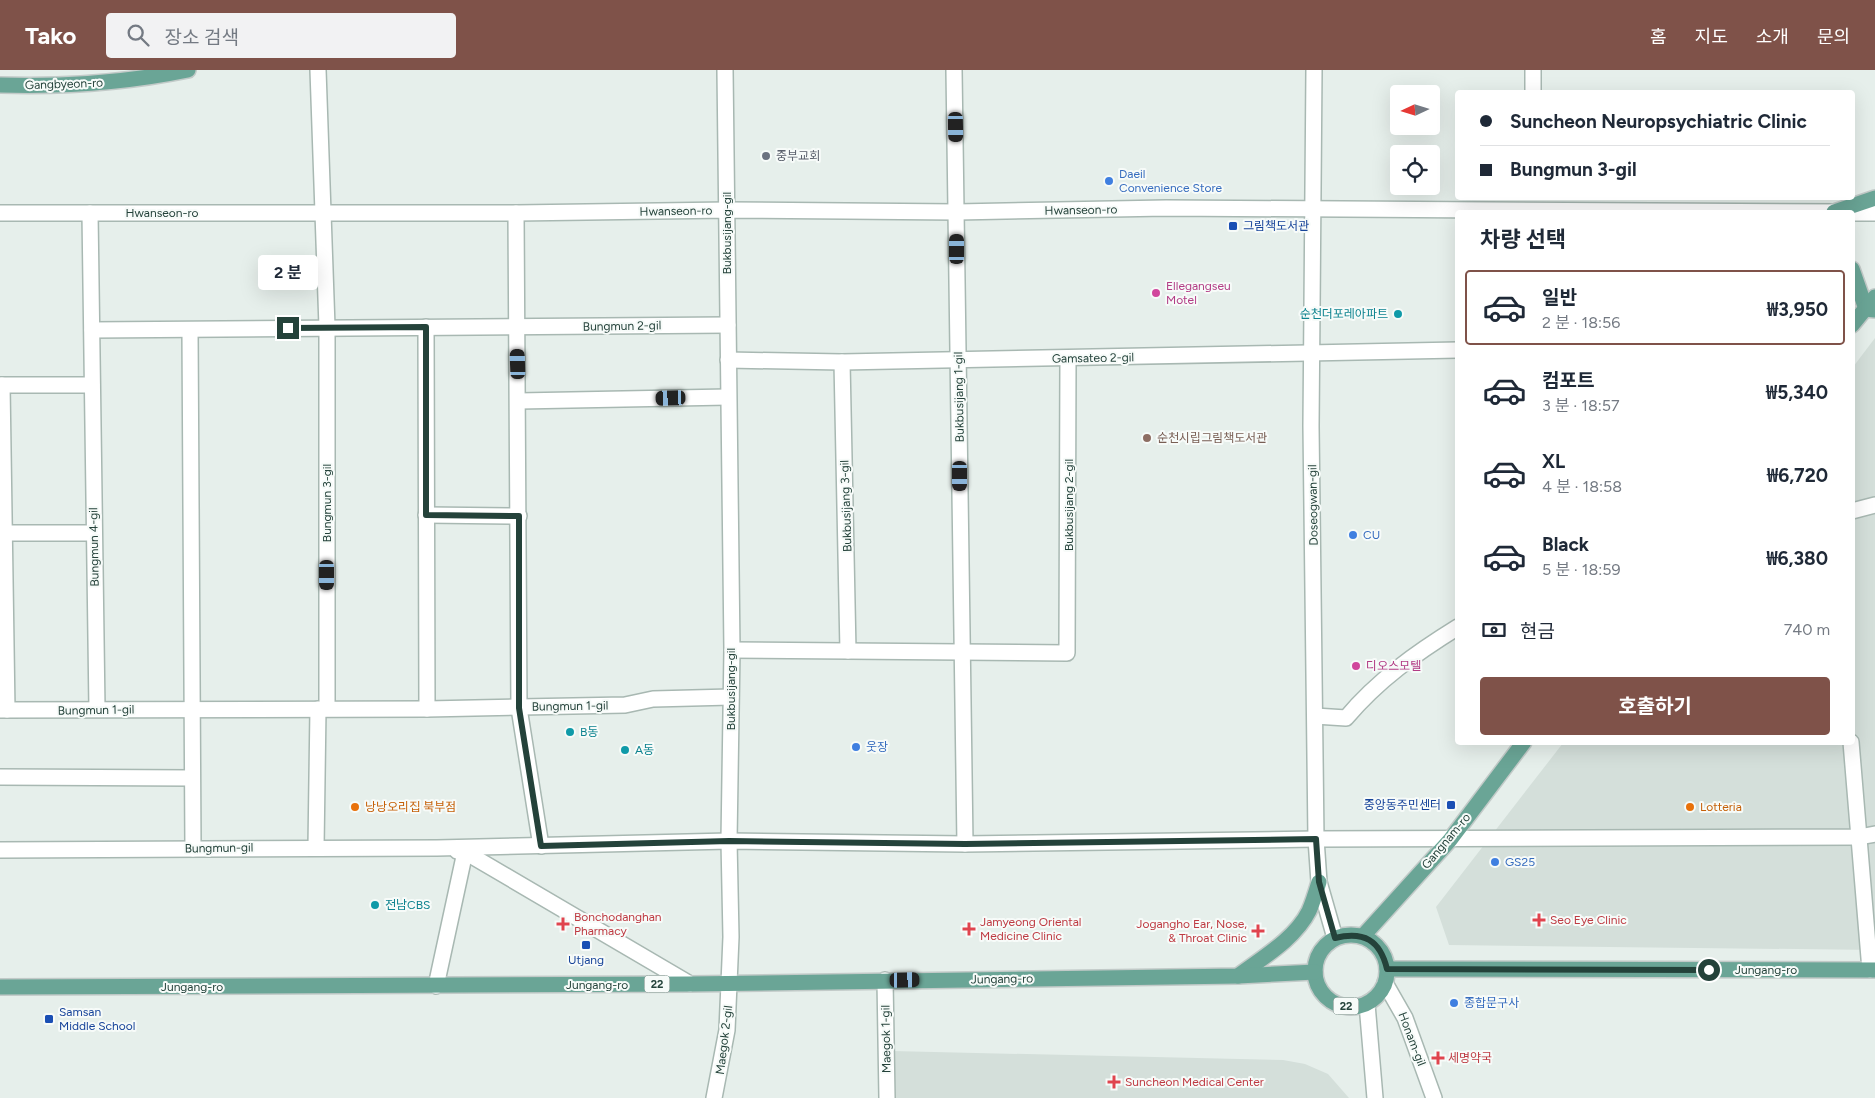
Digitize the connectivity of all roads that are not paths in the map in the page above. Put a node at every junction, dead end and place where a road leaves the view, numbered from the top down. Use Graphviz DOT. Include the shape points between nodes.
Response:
graph roads {
  1 [pos="188,70"];
  2 [pos="318,70"];
  3 [pos="725,70"];
  4 [pos="954,70"];
  5 [pos="1314,70"];
  6 [pos="1533,70"];
  7 [pos="0,85"];
  8 [pos="1533,90"];
  9 [pos="1875,198"];
  10 [pos="1532,207"];
  11 [pos="1312,209"];
  12 [pos="728,210"];
  13 [pos="1713,210"];
  14 [pos="1840,210"];
  15 [pos="957,212"];
  16 [pos="1855,212"];
  17 [pos="0,213"];
  18 [pos="90,213"];
  19 [pos="323,213"];
  20 [pos="516,213"];
  21 [pos="1875,213"];
  22 [pos="1855,274"];
  23 [pos="1872,305"];
  24 [pos="1855,322"];
  25 [pos="728,325"];
  26 [pos="327,327"];
  27 [pos="426,327"];
  28 [pos="517,327"];
  29 [pos="92,330"];
  30 [pos="190,330"];
  31 [pos="1455,350"];
  32 [pos="1312,354"];
  33 [pos="1068,358"];
  34 [pos="959,359"];
  35 [pos="728,360"];
  36 [pos="842,362"];
  37 [pos="1,385"];
  38 [pos="92,385"];
  39 [pos="728,397"];
  40 [pos="519,401"];
  41 [pos="1875,505"];
  42 [pos="1855,510"];
  43 [pos="426,515"];
  44 [pos="519,516"];
  45 [pos="2,533"];
  46 [pos="94,533"];
  47 [pos="1455,629"];
  48 [pos="732,650"];
  49 [pos="848,650"];
  50 [pos="961,651"];
  51 [pos="732,696"];
  52 [pos="519,708"];
  53 [pos="192,709"];
  54 [pos="322,709"];
  55 [pos="427,709"];
  56 [pos="4,710"];
  57 [pos="97,710"];
  58 [pos="1315,716"];
  59 [pos="1522,745"];
  60 [pos="1851,745"];
  61 [pos="0,778"];
  62 [pos="192,778"];
  63 [pos="1875,834"];
  64 [pos="1859,837"];
  65 [pos="1316,839"];
  66 [pos="1450,840"];
  67 [pos="729,841"];
  68 [pos="965,844"];
  69 [pos="541,846"];
  70 [pos="316,847"];
  71 [pos="437,848"];
  72 [pos="193,849"];
  73 [pos="0,850"];
  74 [pos="465,852"];
  75 [pos="1319,882"];
  76 [pos="1363,936"];
  77 [pos="1335,938"];
  78 [pos="1873,970"];
  79 [pos="1315,972"];
  80 [pos="1238,976"];
  81 [pos="1386,976"];
  82 [pos="885,980"];
  83 [pos="730,982"];
  84 [pos="690,984"];
  85 [pos="436,986"];
  86 [pos="0,987"];
  87 [pos="1367,1004"];
  88 [pos="714,1098"];
  89 [pos="886,1098"];
  90 [pos="1375,1098"];
  91 [pos="1434,1098"];
  1 -- 7 [label="main road, Gangbyeon-ro" via="65,87"];
  2 -- 19 [label="street"];
  3 -- 12 [label="street, Bukbusijang-gil"];
  4 -- 15 [label="street, Bukbusijang 1-gil"];
  5 -- 11 [label="street, Doseogwan-gil"];
  6 -- 8 [label="street"];
  9 -- 14 [label="main road"];
  10 -- 11 [label="street, Hwanseon-ro"];
  10 -- 13 [label="street, Hwanseon-ro"];
  11 -- 15 [label="street, Hwanseon-ro"];
  11 -- 32 [label="street, Doseogwan-gil"];
  12 -- 15 [label="street, Hwanseon-ro"];
  12 -- 20 [label="street, Hwanseon-ro"];
  12 -- 25 [label="street, Bukbusijang-gil"];
  15 -- 34 [label="street, Bukbusijang 1-gil"];
  16 -- 21 [label="street"];
  17 -- 18 [label="street, Hwanseon-ro"];
  18 -- 19 [label="street, Hwanseon-ro"];
  18 -- 29 [label="street, Bungmun 4-gil"];
  19 -- 20 [label="street, Hwanseon-ro"];
  19 -- 26 [label="street, Bungmun 3-gil"];
  20 -- 28 [label="street"];
  22 -- 23 [label="main road"];
  23 -- 24 [label="main road"];
  25 -- 28 [label="street, Bungmun 2-gil"];
  25 -- 35 [label="street, Bukbusijang-gil"];
  26 -- 27 [label="street, Bungmun 2-gil"];
  26 -- 30 [label="street"];
  26 -- 54 [label="street, Bungmun 3-gil"];
  27 -- 28 [label="street, Bungmun 2-gil"];
  27 -- 43 [label="street"];
  28 -- 40 [label="street"];
  29 -- 30 [label="street"];
  29 -- 38 [label="street, Bungmun 4-gil"];
  30 -- 53 [label="street"];
  31 -- 32 [label="street, Gamsateo 2-gil"];
  32 -- 33 [label="street, Gamsateo 2-gil"];
  32 -- 58 [label="street, Doseogwan-gil"];
  33 -- 34 [label="street, Gamsateo 2-gil"];
  33 -- 50 [label="street, Bukbusijang 2-gil" via="1067,653"];
  34 -- 36 [label="street, Gamsateo 2-gil"];
  34 -- 50 [label="street, Bukbusijang 1-gil"];
  35 -- 36 [label="street, Gamsateo 2-gil"];
  35 -- 39 [label="street, Bukbusijang-gil"];
  36 -- 49 [label="street, Bukbusijang 3-gil"];
  37 -- 38 [label="street"];
  37 -- 45 [label="street"];
  38 -- 46 [label="street, Bungmun 4-gil"];
  39 -- 40 [label="street"];
  39 -- 48 [label="street, Bukbusijang-gil"];
  40 -- 44 [label="street"];
  41 -- 42 [label="street"];
  43 -- 44 [label="street"];
  43 -- 55 [label="street"];
  44 -- 52 [label="street"];
  45 -- 46 [label="street"];
  45 -- 56 [label="street"];
  46 -- 57 [label="street, Bungmun 4-gil"];
  47 -- 58 [label="street" via="1398,667 1346,718"];
  48 -- 49 [label="street"];
  48 -- 51 [label="street, Bukbusijang-gil"];
  49 -- 50 [label="street"];
  50 -- 68 [label="street, Bukbusijang 1-gil"];
  51 -- 52 [label="street, Bungmun 1-gil" via="653,699 625,705"];
  51 -- 67 [label="street, Bukbusijang-gil"];
  52 -- 55 [label="street, Bungmun 1-gil"];
  52 -- 69 [label="street"];
  53 -- 54 [label="street, Bungmun 1-gil"];
  53 -- 57 [label="street, Bungmun 1-gil"];
  53 -- 62 [label="street"];
  54 -- 55 [label="street, Bungmun 1-gil"];
  54 -- 70 [label="street"];
  56 -- 57 [label="street, Bungmun 1-gil"];
  58 -- 65 [label="street, Doseogwan-gil"];
  59 -- 66 [label="main road, Gangnam-ro"];
  60 -- 64 [label="street"];
  61 -- 62 [label="street"];
  62 -- 72 [label="street"];
  63 -- 64 [label="street, Bungmun-gil"];
  64 -- 66 [label="street, Bungmun-gil"];
  64 -- 78 [label="street"];
  65 -- 66 [label="street, Bungmun-gil"];
  65 -- 68 [label="street, Bungmun-gil"];
  65 -- 75 [label="street, Doseogwan-gil"];
  66 -- 76 [label="main road, Gangnam-ro"];
  67 -- 68 [label="street, Bungmun-gil"];
  67 -- 69 [label="street, Bungmun-gil"];
  67 -- 83 [label="street, Bukbusijang-gil"];
  69 -- 71 [label="street, Bungmun-gil"];
  70 -- 71 [label="street, Bungmun-gil"];
  70 -- 72 [label="street, Bungmun-gil"];
  71 -- 74 [label="street, Bungmun-gil"];
  72 -- 73 [label="street, Bungmun-gil"];
  74 -- 84 [label="street, Bungmun-gil"];
  74 -- 85 [label="street"];
  75 -- 77 [label="street, Doseogwan-gil"];
  75 -- 80 [label="main road" via="1308,912 1297,926 1284,941"];
  76 -- 77 [label="main road" via="1349,934"];
  76 -- 81 [label="main road" via="1376,944 1384,955"];
  77 -- 79 [label="main road" via="1324,946 1317,958"];
  78 -- 81 [label="main road, Jungang-ro"];
  79 -- 80 [label="main road, Jungang-ro / 22"];
  79 -- 87 [label="main road, 22" via="1318,986 1327,998 1339,1005"];
  80 -- 82 [label="main road, Jungang-ro / 22"];
  81 -- 87 [label="main road, 22" via="1378,995"];
  81 -- 91 [label="street, Honam-gil"];
  82 -- 83 [label="main road, Jungang-ro / 22"];
  82 -- 89 [label="street, Maegok 1-gil"];
  83 -- 84 [label="main road, Jungang-ro / 22"];
  83 -- 88 [label="street, Maegok 2-gil" via="727,1030"];
  84 -- 85 [label="main road, Jungang-ro / 22"];
  85 -- 86 [label="main road, Jungang-ro / 22"];
  87 -- 90 [label="street"];
}
